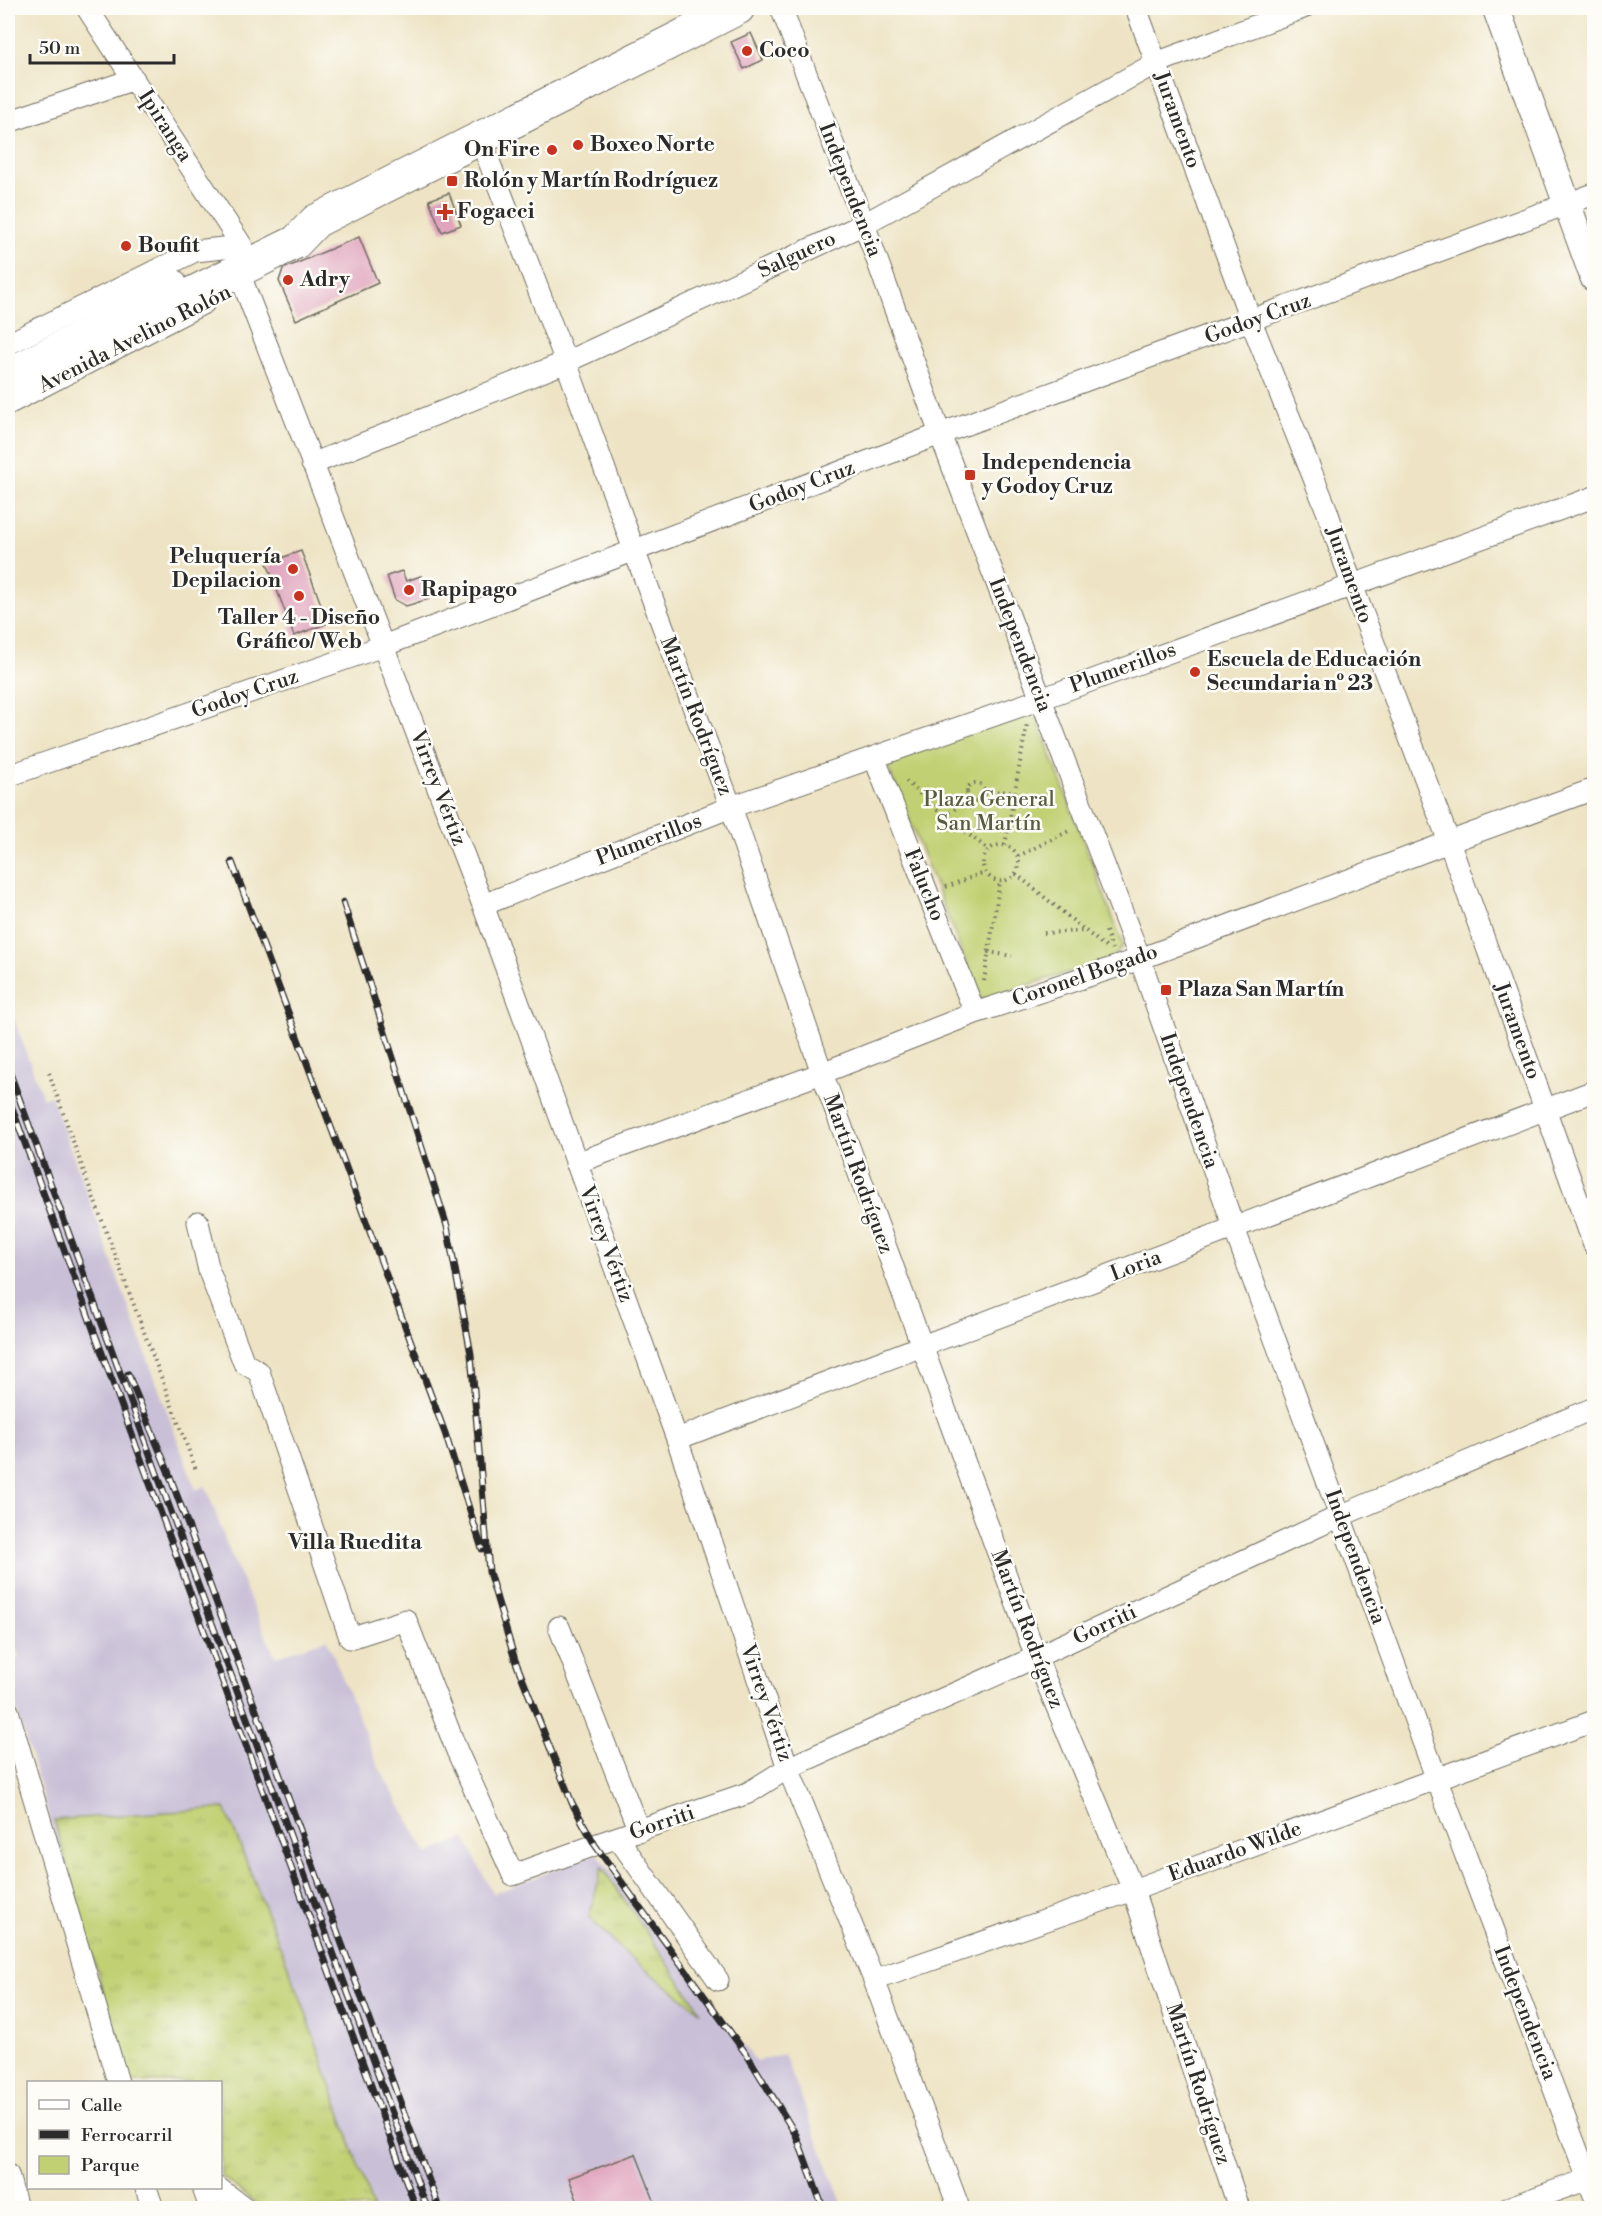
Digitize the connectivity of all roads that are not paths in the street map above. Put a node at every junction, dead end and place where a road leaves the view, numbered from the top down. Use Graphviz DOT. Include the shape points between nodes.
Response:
graph roads {
  1 [pos="87,8"];
  2 [pos="738,8"];
  3 [pos="781,8"];
  4 [pos="1136,8"];
  5 [pos="1303,8"];
  6 [pos="1496,8"];
  7 [pos="1156,63"];
  8 [pos="134,79"];
  9 [pos="8,122"];
  10 [pos="480,138"];
  11 [pos="1594,194"];
  12 [pos="1566,204"];
  13 [pos="864,224"];
  14 [pos="245,264"];
  15 [pos="1594,278"];
  16 [pos="1251,321"];
  17 [pos="8,345"];
  18 [pos="566,362"];
  19 [pos="8,375"];
  20 [pos="8,404"];
  21 [pos="940,434"];
  22 [pos="312,464"];
  23 [pos="1594,497"];
  24 [pos="634,550"];
  25 [pos="1352,585"];
  26 [pos="383,646"];
  27 [pos="1035,706"];
  28 [pos="874,757"];
  29 [pos="8,776"];
  30 [pos="1594,789"];
  31 [pos="731,807"];
  32 [pos="1449,842"];
  33 [pos="483,905"];
  34 [pos="1140,959"];
  35 [pos="975,1013"];
  36 [pos="822,1073"];
  37 [pos="1594,1091"];
  38 [pos="1546,1109"];
  39 [pos="576,1163"];
  40 [pos="198,1222"];
  41 [pos="1234,1228"];
  42 [pos="1594,1245"];
  43 [pos="921,1347"];
  44 [pos="1594,1408"];
  45 [pos="677,1439"];
  46 [pos="1340,1516"];
  47 [pos="559,1627"];
  48 [pos="1036,1657"];
  49 [pos="8,1711"];
  50 [pos="1594,1721"];
  51 [pos="788,1768"];
  52 [pos="1436,1777"];
  53 [pos="639,1831"];
  54 [pos="618,1838"];
  55 [pos="1133,1890"];
  56 [pos="718,1980"];
  57 [pos="874,1980"];
  58 [pos="118,2081"];
  59 [pos="8,2175"];
  60 [pos="1592,2184"];
  61 [pos="147,2189"];
  62 [pos="204,2189"];
  63 [pos="221,2189"];
  64 [pos="17,2208"];
  65 [pos="153,2208"];
  66 [pos="210,2208"];
  67 [pos="245,2208"];
  68 [pos="959,2208"];
  69 [pos="1239,2208"];
  70 [pos="1508,2208"];
  1 -- 8 [label="street, Ipiranga"];
  2 -- 10 [label="main road, Avenida Avelino Rolón"];
  3 -- 13 [label="street, Independencia"];
  4 -- 7 [label="street, Juramento"];
  5 -- 7 [label="street, Salguero"];
  6 -- 12 [label="street"];
  7 -- 13 [label="street, Salguero"];
  7 -- 16 [label="street, Juramento"];
  8 -- 9 [label="street"];
  8 -- 14 [label="street, Ipiranga"];
  10 -- 14 [label="main road, Avenida Avelino Rolón" via="316,221 296,242"];
  10 -- 18 [label="street, Martín Rodríguez"];
  11 -- 12 [label="street, Godoy Cruz"];
  12 -- 15 [label="street"];
  12 -- 16 [label="street, Godoy Cruz"];
  13 -- 18 [label="street, Salguero"];
  13 -- 21 [label="street, Independencia"];
  14 -- 17 [label="street, Avenida Avelino Rolón" via="195,251"];
  14 -- 19 [label="main road, Avenida Avelino Rolón" via="181,299 156,299"];
  14 -- 20 [label="street, Avenida Avelino Rolón"];
  14 -- 22 [label="street, Virrey Vértiz"];
  16 -- 21 [label="street, Godoy Cruz"];
  16 -- 25 [label="street, Juramento" via="1327,511"];
  18 -- 22 [label="street, Salguero"];
  18 -- 24 [label="street, Martín Rodríguez"];
  21 -- 24 [label="street, Godoy Cruz"];
  21 -- 27 [label="street, Independencia"];
  22 -- 26 [label="street, Virrey Vértiz"];
  23 -- 25 [label="street, Plumerillos"];
  24 -- 26 [label="street, Godoy Cruz"];
  24 -- 31 [label="street, Martín Rodríguez"];
  25 -- 27 [label="street, Plumerillos"];
  25 -- 32 [label="street, Juramento"];
  26 -- 29 [label="street, Godoy Cruz"];
  26 -- 33 [label="street, Virrey Vértiz"];
  27 -- 28 [label="street, Plumerillos"];
  27 -- 34 [label="street, Independencia"];
  28 -- 31 [label="street, Plumerillos"];
  28 -- 35 [label="street, Falucho"];
  30 -- 32 [label="street, Coronel Bogado"];
  31 -- 33 [label="street, Plumerillos"];
  31 -- 36 [label="street, Martín Rodríguez"];
  32 -- 34 [label="street, Coronel Bogado"];
  32 -- 38 [label="street, Juramento"];
  33 -- 39 [label="street, Virrey Vértiz"];
  34 -- 35 [label="street, Coronel Bogado"];
  34 -- 41 [label="street, Independencia"];
  35 -- 36 [label="street, Coronel Bogado"];
  36 -- 39 [label="street, Coronel Bogado"];
  36 -- 43 [label="street, Martín Rodríguez"];
  37 -- 38 [label="street, Loria"];
  38 -- 41 [label="street, Loria"];
  38 -- 42 [label="street, Juramento"];
  39 -- 45 [label="street, Virrey Vértiz"];
  40 -- 54 [label="street, Gorriti" via="213,1281 244,1363 259,1372 350,1638 406,1620 513,1875"];
  41 -- 43 [label="street, Loria"];
  41 -- 46 [label="street, Independencia"];
  43 -- 45 [label="street, Loria"];
  43 -- 48 [label="street, Martín Rodríguez"];
  44 -- 46 [label="street, Gorriti"];
  45 -- 51 [label="street, Virrey Vértiz"];
  46 -- 48 [label="street, Gorriti"];
  46 -- 52 [label="street, Independencia"];
  47 -- 53 [label="street"];
  48 -- 51 [label="street, Gorriti"];
  48 -- 55 [label="street, Martín Rodríguez"];
  49 -- 58 [label="street"];
  50 -- 52 [label="street, Eduardo Wilde"];
  51 -- 53 [label="street, Gorriti" via="747,1793"];
  51 -- 57 [label="street, Virrey Vértiz"];
  52 -- 55 [label="street, Eduardo Wilde"];
  52 -- 60 [label="street, Independencia"];
  53 -- 54 [label="street, Gorriti"];
  54 -- 56 [label="street"];
  55 -- 57 [label="street, Eduardo Wilde"];
  55 -- 69 [label="street, Martín Rodríguez"];
  57 -- 68 [label="street, Virrey Vértiz"];
  59 -- 64 [label="street"];
  60 -- 70 [label="street"];
  61 -- 65 [label="street"];
  62 -- 66 [label="street"];
  63 -- 67 [label="street"];
}
